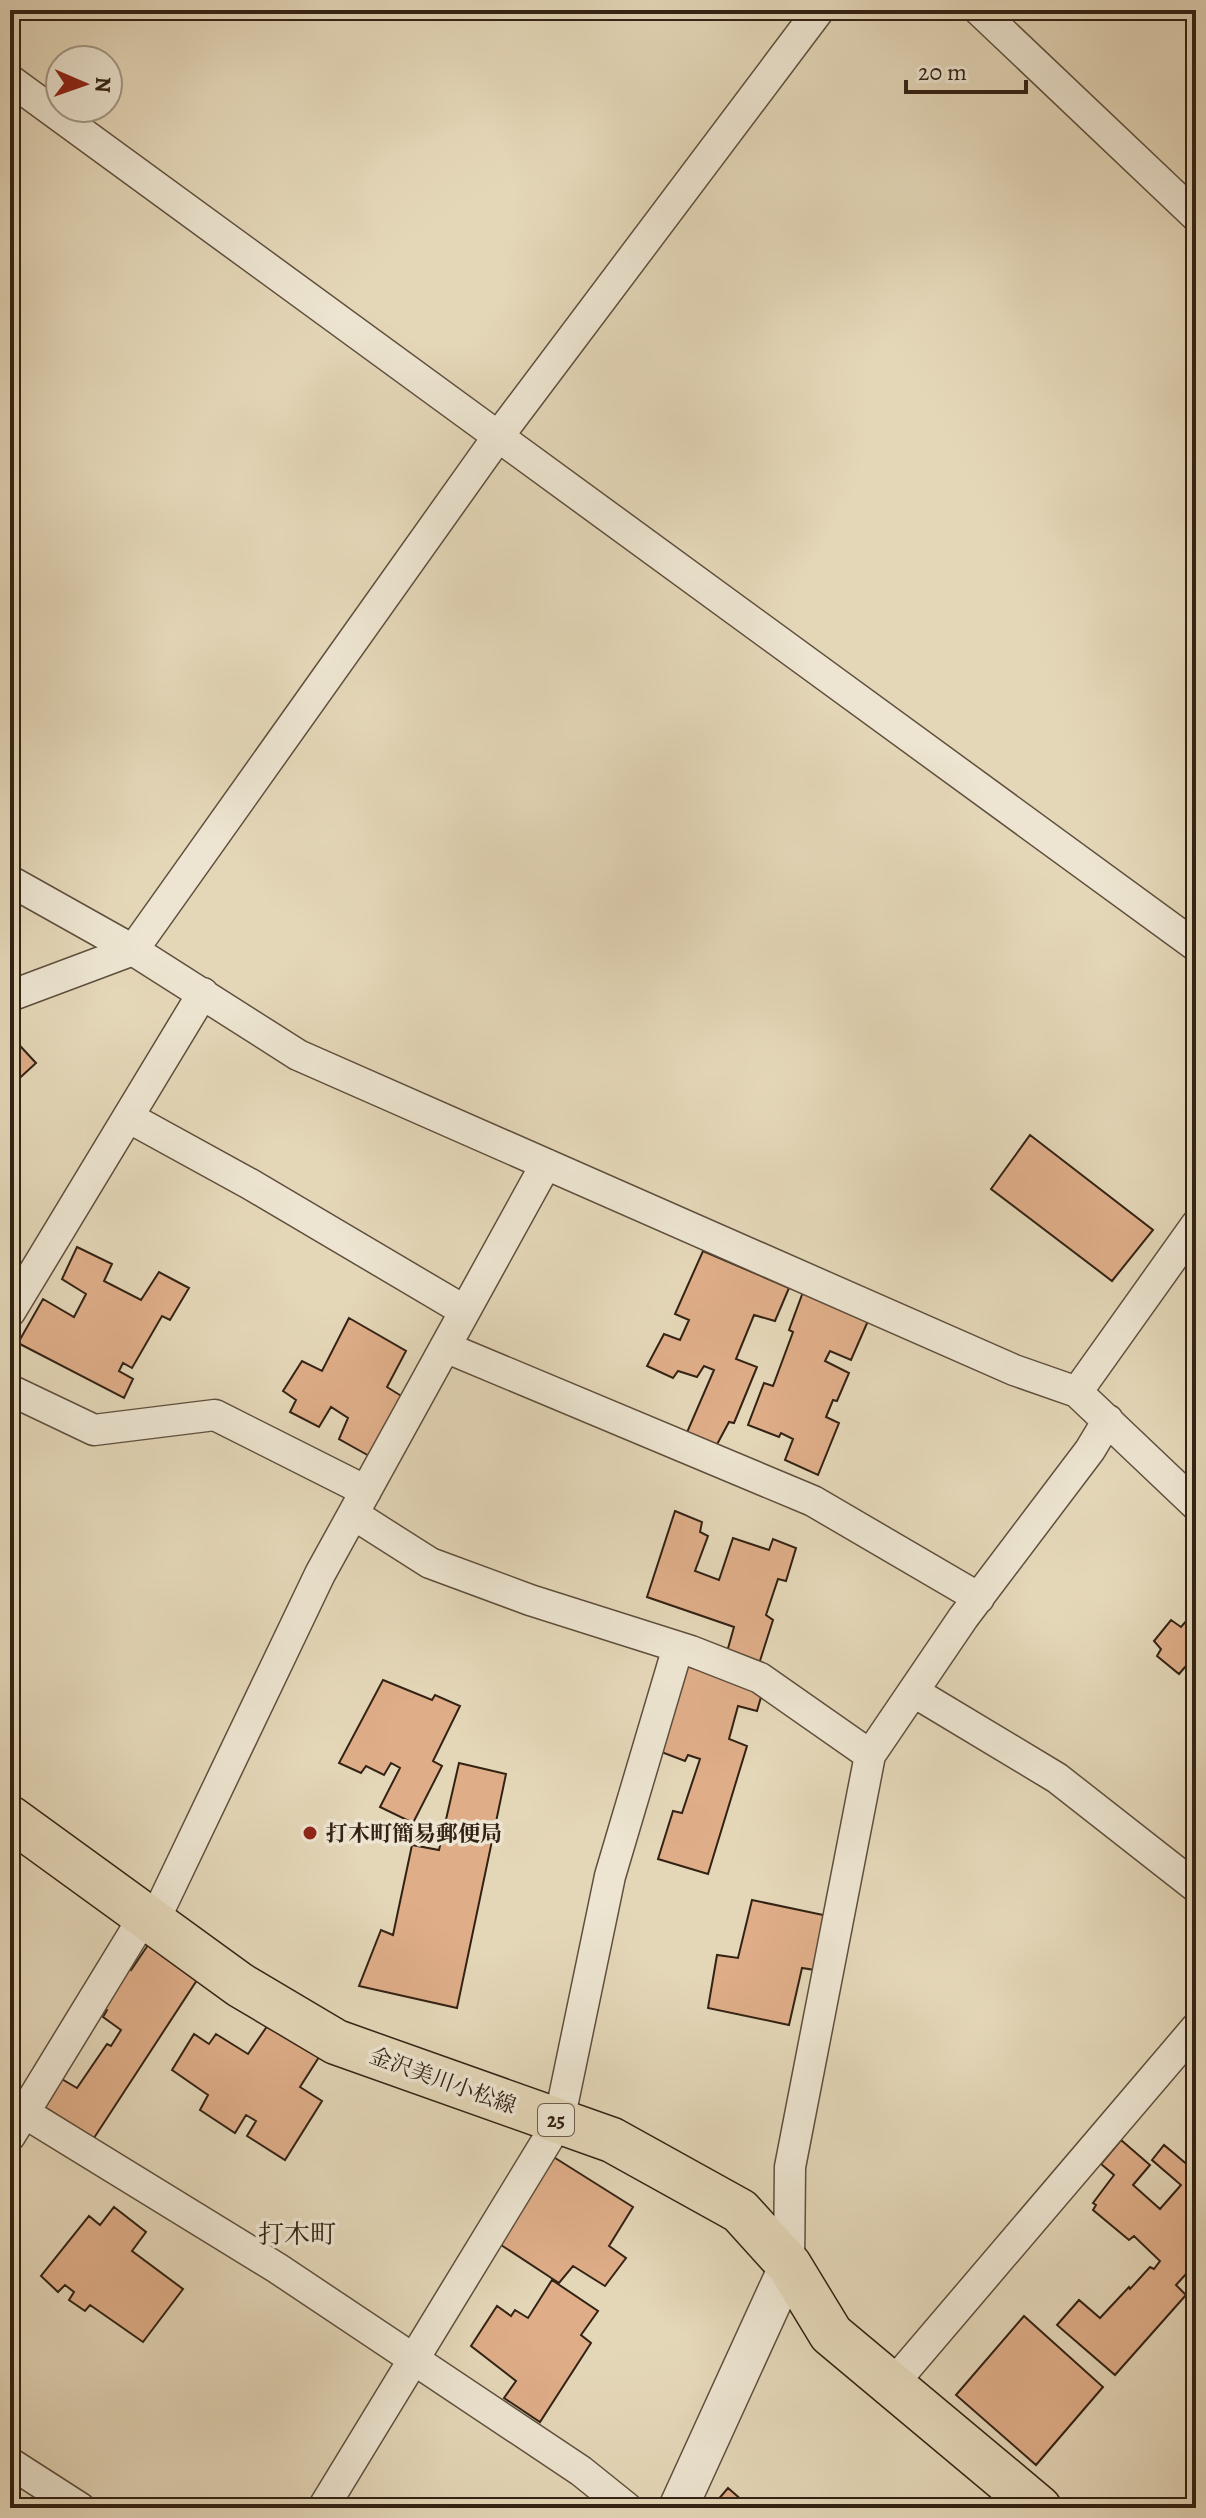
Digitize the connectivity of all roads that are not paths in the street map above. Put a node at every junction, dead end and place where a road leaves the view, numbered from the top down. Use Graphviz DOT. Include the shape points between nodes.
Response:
graph roads {
  1 [pos="819,10"];
  2 [pos="979,10"];
  3 [pos="10,80"];
  4 [pos="1196,216"];
  5 [pos="497,438"];
  6 [pos="10,881"];
  7 [pos="1196,946"];
  8 [pos="133,950"];
  9 [pos="203,993"];
  10 [pos="10,996"];
  11 [pos="128,1117"];
  12 [pos="546,1164"];
  13 [pos="1196,1225"];
  14 [pos="465,1311"];
  15 [pos="10,1312"];
  16 [pos="445,1347"];
  17 [pos="10,1390"];
  18 [pos="1077,1392"];
  19 [pos="1108,1420"];
  20 [pos="359,1503"];
  21 [pos="1196,1505"];
  22 [pos="979,1598"];
  23 [pos="678,1647"];
  24 [pos="914,1692"];
  25 [pos="870,1755"];
  26 [pos="10,1818"];
  27 [pos="1196,1887"];
  28 [pos="148,1916"];
  29 [pos="1196,2028"];
  30 [pos="15,2118"];
  31 [pos="559,2121"];
  32 [pos="789,2265"];
  33 [pos="415,2360"];
  34 [pos="891,2386"];
  35 [pos="10,2463"];
  36 [pos="80,2508"];
  37 [pos="323,2508"];
  38 [pos="627,2508"];
  39 [pos="678,2508"];
  40 [pos="1039,2508"];
  1 -- 5 [label="street"];
  2 -- 4 [label="street"];
  3 -- 5 [label="street"];
  5 -- 7 [label="street"];
  5 -- 8 [label="street"];
  6 -- 8 [label="street"];
  8 -- 9 [label="street"];
  8 -- 10 [label="street"];
  9 -- 11 [label="street"];
  9 -- 12 [label="street" via="298,1055"];
  11 -- 14 [label="street"];
  11 -- 15 [label="street"];
  12 -- 14 [label="street"];
  12 -- 18 [label="street" via="1014,1370"];
  13 -- 18 [label="street"];
  14 -- 16 [label="street"];
  16 -- 20 [label="street"];
  16 -- 22 [label="street" via="813,1501"];
  17 -- 20 [label="street" via="94,1430 215,1415"];
  18 -- 19 [label="street"];
  19 -- 21 [label="street"];
  19 -- 22 [label="street"];
  20 -- 23 [label="street" via="430,1563"];
  20 -- 28 [label="street"];
  22 -- 24 [label="street"];
  23 -- 25 [label="street" via="760,1678"];
  23 -- 31 [label="street" via="610,1876"];
  24 -- 25 [label="street"];
  24 -- 27 [label="street" via="1057,1778"];
  25 -- 32 [label="street" via="790,2167"];
  26 -- 28 [label="main road, 金沢美川小松線 / 25"];
  28 -- 30 [label="street"];
  28 -- 31 [label="main road, 金沢美川小松線 / 25" via="240,1985 336,2042"];
  29 -- 34 [label="street"];
  30 -- 33 [label="street" via="277,2268"];
  31 -- 32 [label="main road, 金沢美川小松線 / 25" via="612,2140 740,2211"];
  31 -- 33 [label="street"];
  32 -- 34 [label="main road, 金沢美川小松線 / 25" via="831,2334"];
  32 -- 39 [label="street"];
  33 -- 37 [label="street"];
  33 -- 38 [label="street" via="581,2471"];
  34 -- 40 [label="main road, 金沢美川小松線 / 25"];
  35 -- 36 [label="street"];
}
